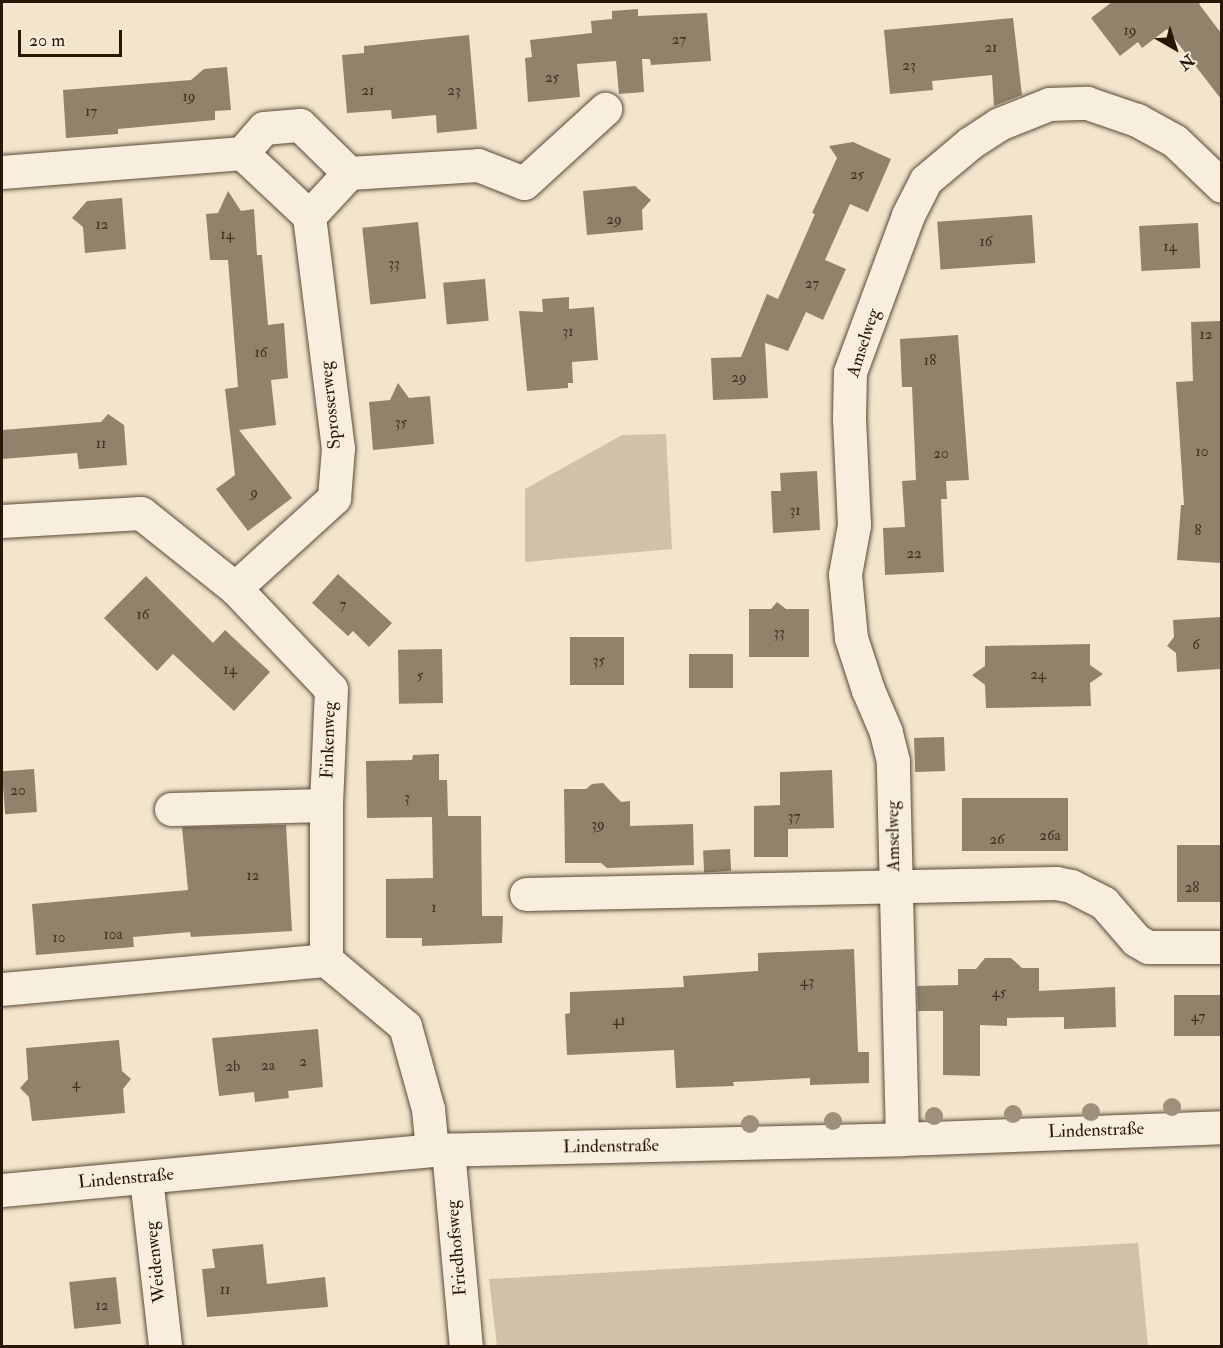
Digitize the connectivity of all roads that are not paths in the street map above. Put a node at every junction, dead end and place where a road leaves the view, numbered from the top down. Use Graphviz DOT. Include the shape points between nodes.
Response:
graph roads {
  1 [pos="605,109"];
  2 [pos="242,153"];
  3 [pos="2,172"];
  4 [pos="349,173"];
  5 [pos="1221,186"];
  6 [pos="309,216"];
  7 [pos="2,521"];
  8 [pos="235,588"];
  9 [pos="326,805"];
  10 [pos="171,809"];
  11 [pos="895,888"];
  12 [pos="525,894"];
  13 [pos="1221,947"];
  14 [pos="326,960"];
  15 [pos="2,989"];
  16 [pos="1221,1127"];
  17 [pos="902,1139"];
  18 [pos="440,1150"];
  19 [pos="146,1178"];
  20 [pos="2,1190"];
  21 [pos="165,1347"];
  22 [pos="466,1347"];
  1 -- 4 [label="street" via="524,183 477,165"];
  2 -- 3 [label="street"];
  2 -- 4 [label="street" via="264,128 300,125"];
  2 -- 6 [label="street"];
  4 -- 6 [label="street"];
  5 -- 11 [label="street, Amselweg" via="1175,141 1137,120 1087,102 1049,104 999,124 970,143 926,180 908,215 850,372 854,525 845,574 851,638 886,732 892,761"];
  6 -- 8 [label="street, Sprosserweg" via="338,448 334,498"];
  7 -- 8 [label="street, Finkenweg" via="141,513"];
  8 -- 9 [label="street, Finkenweg" via="331,689"];
  9 -- 10 [label="street"];
  9 -- 14 [label="street, Finkenweg"];
  11 -- 12 [label="street, Amselweg"];
  11 -- 13 [label="street, Amselweg" via="1056,883 1104,903 1136,940 1148,947"];
  11 -- 17 [label="street, Amselweg"];
  14 -- 15 [label="street"];
  14 -- 18 [label="street" via="405,1026"];
  16 -- 17 [label="street, Lindenstraße"];
  17 -- 18 [label="street, Lindenstraße"];
  18 -- 19 [label="street, Lindenstraße"];
  18 -- 22 [label="street, Friedhofsweg"];
  19 -- 20 [label="street, Lindenstraße"];
  19 -- 21 [label="street, Weidenweg"];
}
